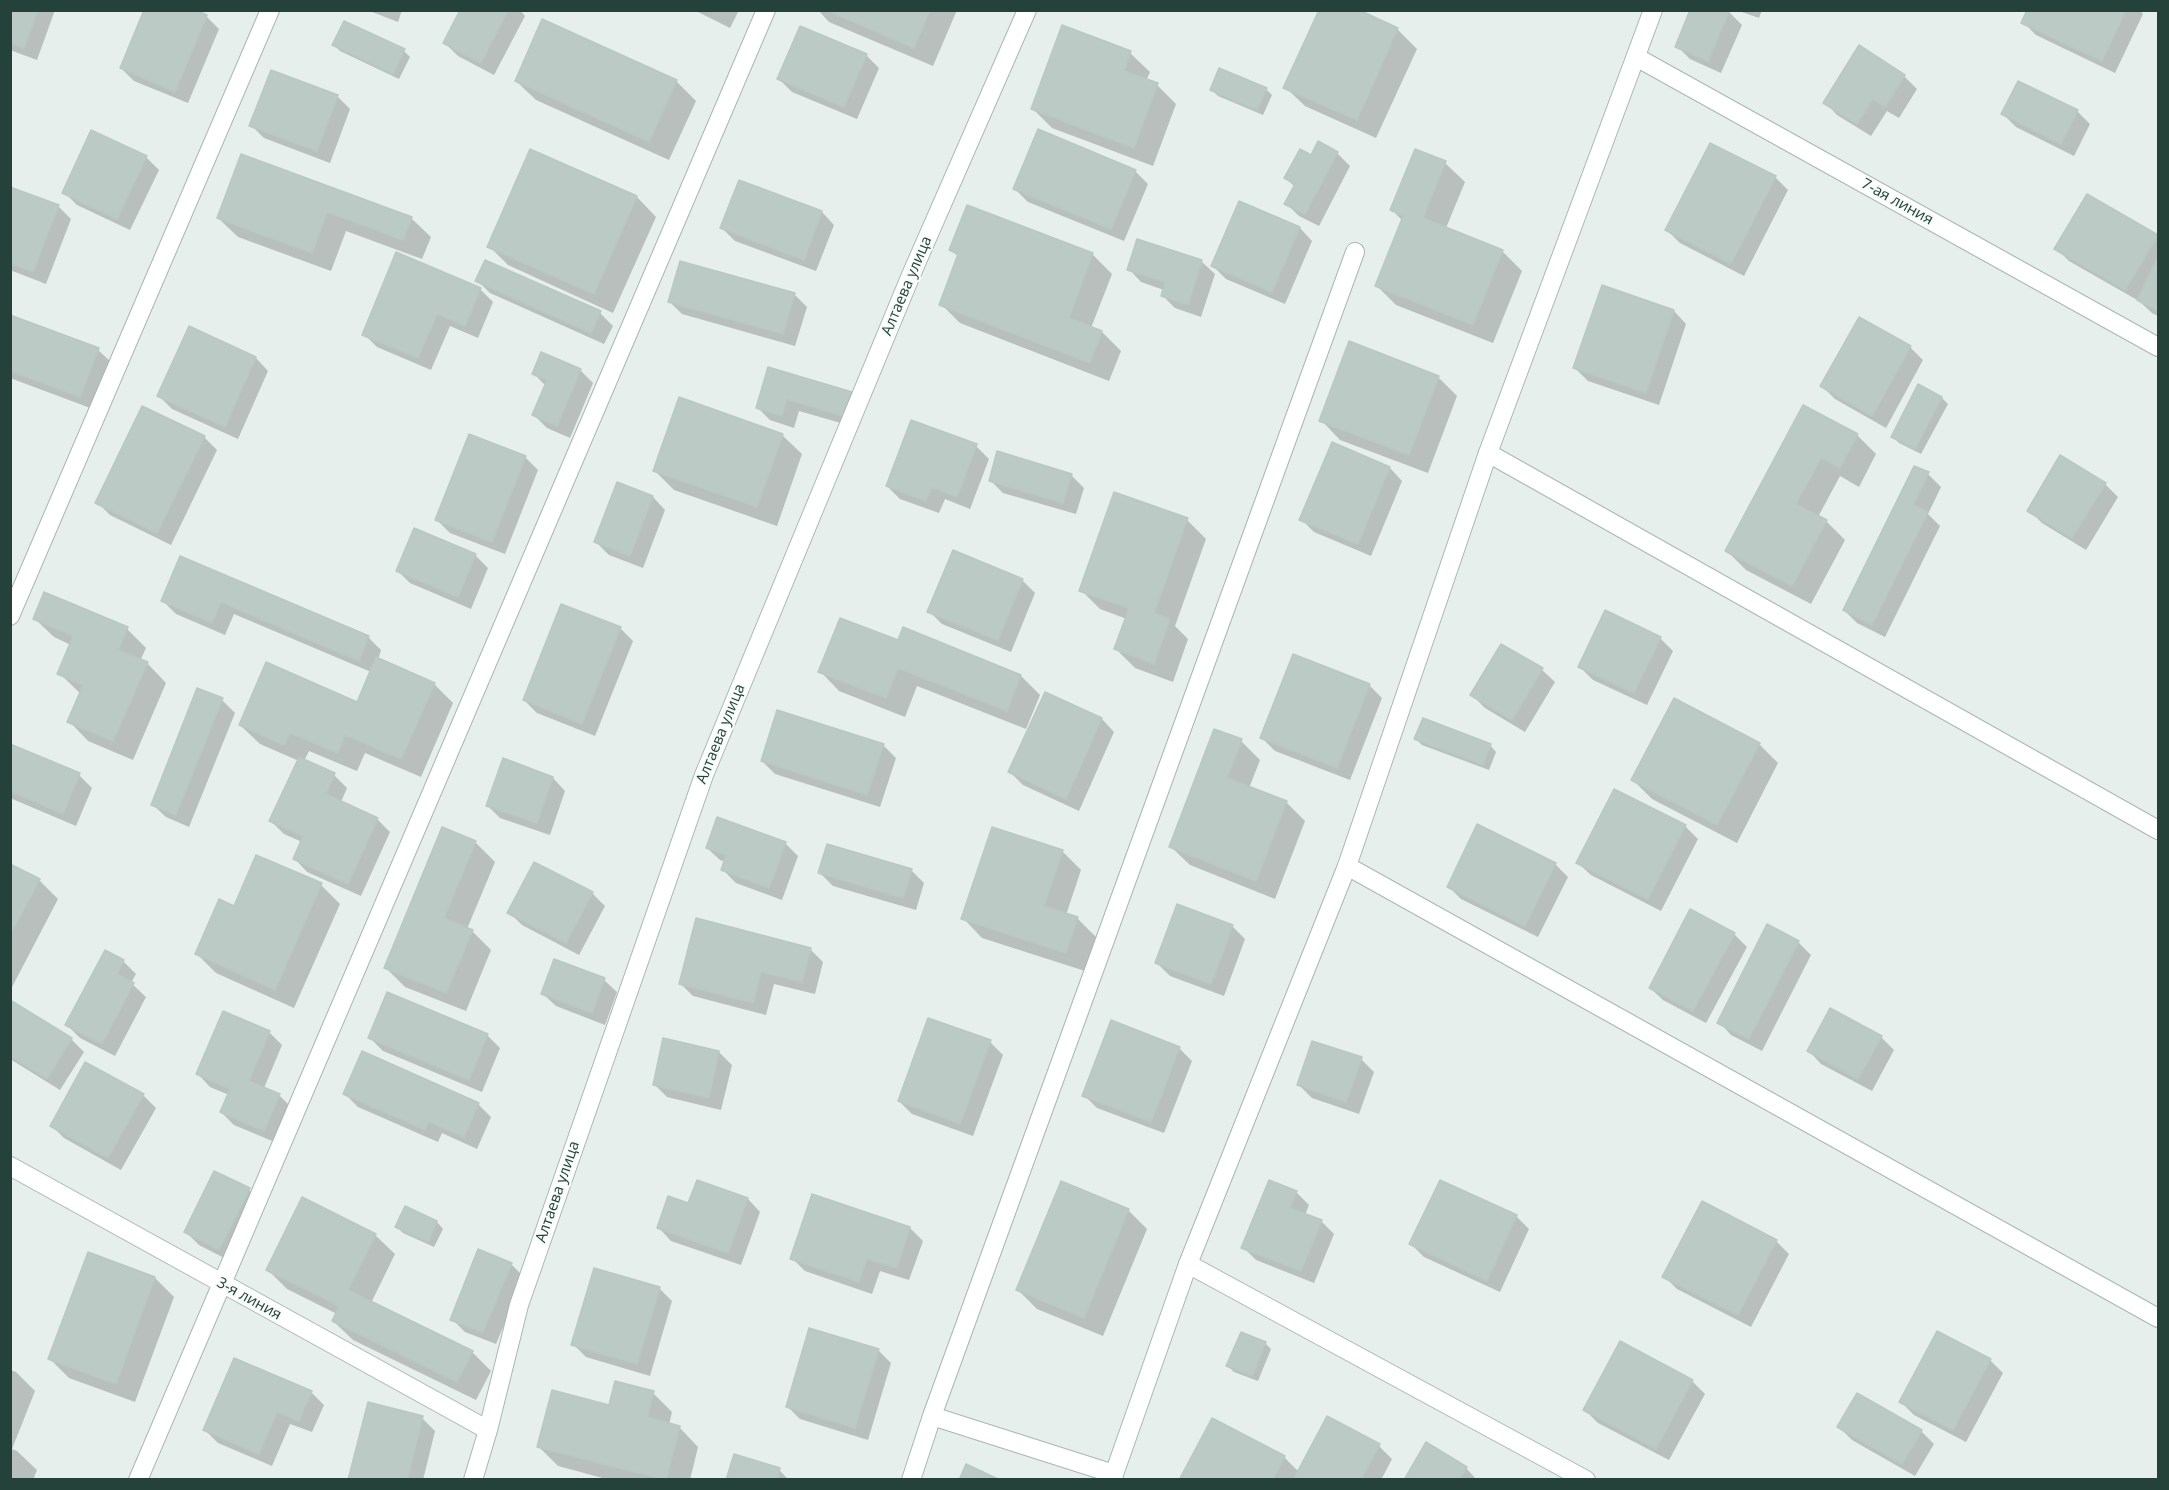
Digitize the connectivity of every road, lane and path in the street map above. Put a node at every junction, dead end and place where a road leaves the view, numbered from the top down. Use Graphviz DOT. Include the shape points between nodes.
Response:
graph roads {
  1 [pos="270,10"];
  2 [pos="766,10"];
  3 [pos="1027,10"];
  4 [pos="1653,10"];
  5 [pos="1636,57"];
  6 [pos="1355,252"];
  7 [pos="2158,347"];
  8 [pos="1488,453"];
  9 [pos="10,616"];
  10 [pos="2158,830"];
  11 [pos="1347,866"];
  12 [pos="10,1166"];
  13 [pos="1188,1264"];
  14 [pos="221,1283"];
  15 [pos="2158,1318"];
  16 [pos="932,1416"];
  17 [pos="488,1430"];
  18 [pos="1113,1477"];
  19 [pos="138,1479"];
  20 [pos="473,1479"];
  21 [pos="911,1479"];
  22 [pos="1586,1479"];
  1 -- 9 [label="street"];
  2 -- 14 [label="street"];
  3 -- 17 [label="street, Алтаева улица" via="911,275 704,775 519,1305"];
  4 -- 5 [label="street"];
  5 -- 7 [label="street, 7-ая линия"];
  5 -- 8 [label="street"];
  6 -- 16 [label="street"];
  8 -- 10 [label="street"];
  8 -- 11 [label="street"];
  11 -- 13 [label="street"];
  11 -- 15 [label="street"];
  12 -- 14 [label="street, 3-я линия"];
  13 -- 18 [label="street"];
  13 -- 22 [label="street"];
  14 -- 17 [label="street, 3-я линия"];
  14 -- 19 [label="street"];
  16 -- 18 [label="street"];
  16 -- 21 [label="street"];
  17 -- 20 [label="street, Алтаева улица"];
}
